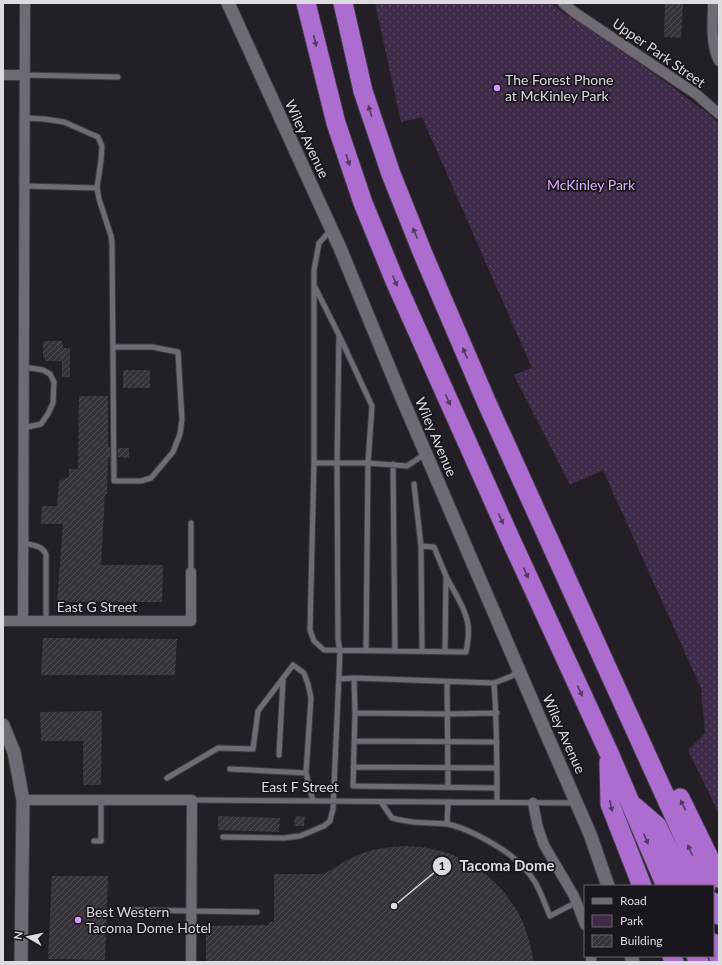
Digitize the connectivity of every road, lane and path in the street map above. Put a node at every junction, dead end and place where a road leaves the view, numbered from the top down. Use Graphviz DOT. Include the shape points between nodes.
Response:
graph roads {
  1 [pos="25,3"];
  2 [pos="228,3"];
  3 [pos="306,3"];
  4 [pos="343,3"];
  5 [pos="563,3"];
  6 [pos="713,3"];
  7 [pos="719,61"];
  8 [pos="3,75"];
  9 [pos="24,75"];
  10 [pos="118,77"];
  11 [pos="719,114"];
  12 [pos="24,118"];
  13 [pos="24,186"];
  14 [pos="97,188"];
  15 [pos="332,230"];
  16 [pos="314,286"];
  17 [pos="340,335"];
  18 [pos="113,347"];
  19 [pos="24,367"];
  20 [pos="486,401"];
  21 [pos="23,428"];
  22 [pos="426,453"];
  23 [pos="314,462"];
  24 [pos="337,463"];
  25 [pos="368,463"];
  26 [pos="393,464"];
  27 [pos="414,484"];
  28 [pos="191,523"];
  29 [pos="23,543"];
  30 [pos="422,546"];
  31 [pos="191,572"];
  32 [pos="446,576"];
  33 [pos="3,621"];
  34 [pos="23,621"];
  35 [pos="46,621"];
  36 [pos="340,651"];
  37 [pos="366,651"];
  38 [pos="395,651"];
  39 [pos="422,652"];
  40 [pos="445,652"];
  41 [pos="519,671"];
  42 [pos="354,678"];
  43 [pos="283,679"];
  44 [pos="339,679"];
  45 [pos="447,682"];
  46 [pos="494,683"];
  47 [pos="355,713"];
  48 [pos="497,713"];
  49 [pos="447,714"];
  50 [pos="3,725"];
  51 [pos="354,741"];
  52 [pos="448,741"];
  53 [pos="497,742"];
  54 [pos="608,753"];
  55 [pos="279,755"];
  56 [pos="353,768"];
  57 [pos="497,768"];
  58 [pos="230,769"];
  59 [pos="448,769"];
  60 [pos="306,773"];
  61 [pos="167,778"];
  62 [pos="448,787"];
  63 [pos="497,788"];
  64 [pos="23,800"];
  65 [pos="101,800"];
  66 [pos="192,800"];
  67 [pos="313,801"];
  68 [pos="334,801"];
  69 [pos="381,802"];
  70 [pos="448,802"];
  71 [pos="497,802"];
  72 [pos="533,803"];
  73 [pos="577,803"];
  74 [pos="631,803"];
  75 [pos="447,824"];
  76 [pos="223,837"];
  77 [pos="94,841"];
  78 [pos="719,878"];
  79 [pos="608,885"];
  80 [pos="642,885"];
  81 [pos="666,885"];
  82 [pos="686,885"];
  83 [pos="706,885"];
  84 [pos="577,902"];
  85 [pos="714,904"];
  86 [pos="130,910"];
  87 [pos="191,911"];
  88 [pos="257,912"];
  89 [pos="719,915"];
  90 [pos="584,922"];
  91 [pos="714,945"];
  92 [pos="719,957"];
  93 [pos="21,962"];
  94 [pos="191,962"];
  1 -- 9 [label="street"];
  2 -- 15 [label="street, Wiley Avenue"];
  3 -- 54 [label="highway, one-way" via="336,123 362,202 398,288"];
  20 -- 4 [label="highway, one-way" via="391,174 363,91"];
  5 -- 11 [label="street, Upper Park Street" via="696,94"];
  6 -- 7 [label="street" via="713,37"];
  8 -- 9 [label="street"];
  9 -- 10 [label="lane"];
  9 -- 12 [label="street"];
  12 -- 13 [label="street"];
  12 -- 14 [label="lane" via="64,122 98,137 102,146"];
  13 -- 14 [label="lane"];
  13 -- 19 [label="street"];
  14 -- 18 [label="lane" via="112,236"];
  15 -- 16 [label="lane" via="319,243"];
  15 -- 22 [label="street, Wiley Avenue"];
  16 -- 17 [label="lane"];
  16 -- 23 [label="lane"];
  17 -- 24 [label="lane"];
  17 -- 25 [label="lane" via="372,406"];
  18 -- 18 [label="lane" via="114,481 141,481 150,478 173,452 180,434 182,420 178,352 152,347"];
  19 -- 21 [label="street"];
  19 -- 21 [label="lane" via="43,370 50,374 54,382 53,403 48,414 41,424"];
  78 -- 20 [label="highway, one-way"];
  83 -- 20 [label="highway, one-way"];
  21 -- 29 [label="street"];
  22 -- 26 [label="lane" via="407,466"];
  22 -- 41 [label="street, Wiley Avenue"];
  23 -- 24 [label="lane"];
  23 -- 36 [label="lane" via="310,630 314,641 324,650"];
  24 -- 25 [label="lane"];
  24 -- 36 [label="lane"];
  25 -- 26 [label="lane"];
  25 -- 37 [label="lane"];
  26 -- 38 [label="lane"];
  27 -- 30 [label="lane"];
  28 -- 31 [label="lane"];
  29 -- 34 [label="street"];
  29 -- 35 [label="lane" via="42,547 46,554"];
  30 -- 32 [label="lane" via="434,547"];
  30 -- 39 [label="lane"];
  31 -- 35 [label="street, East G Street" via="191,621"];
  32 -- 40 [label="lane"];
  32 -- 40 [label="lane" via="468,621 468,639 466,652"];
  33 -- 34 [label="street, East G Street"];
  34 -- 35 [label="street, East G Street"];
  36 -- 37 [label="lane"];
  36 -- 44 [label="lane"];
  37 -- 38 [label="lane"];
  38 -- 39 [label="lane"];
  39 -- 40 [label="lane"];
  41 -- 46 [label="lane"];
  41 -- 73 [label="street, Wiley Avenue"];
  42 -- 44 [label="lane"];
  42 -- 45 [label="lane"];
  42 -- 47 [label="lane"];
  43 -- 55 [label="lane"];
  43 -- 60 [label="lane" via="293,665 304,673 308,684 311,698"];
  43 -- 61 [label="lane" via="258,711 253,749 218,748"];
  44 -- 68 [label="lane"];
  45 -- 46 [label="lane"];
  45 -- 49 [label="lane"];
  46 -- 48 [label="lane"];
  47 -- 49 [label="lane"];
  47 -- 51 [label="lane"];
  48 -- 49 [label="lane"];
  48 -- 53 [label="lane"];
  49 -- 52 [label="lane"];
  50 -- 64 [label="street" via="14,752"];
  51 -- 52 [label="lane"];
  51 -- 56 [label="lane"];
  52 -- 53 [label="lane"];
  52 -- 59 [label="lane"];
  53 -- 57 [label="lane"];
  54 -- 74 [label="highway"];
  54 -- 80 [label="highway, one-way" via="610,804"];
  56 -- 59 [label="lane"];
  56 -- 62 [label="lane" via="353,786"];
  57 -- 59 [label="lane"];
  57 -- 63 [label="lane"];
  58 -- 60 [label="lane"];
  59 -- 62 [label="lane"];
  60 -- 67 [label="lane"];
  62 -- 63 [label="lane"];
  63 -- 71 [label="lane"];
  64 -- 65 [label="street, East F Street"];
  64 -- 93 [label="street"];
  65 -- 66 [label="street, East F Street"];
  65 -- 77 [label="lane" via="101,841"];
  66 -- 67 [label="lane, East F Street"];
  66 -- 87 [label="street"];
  67 -- 68 [label="lane, East F Street"];
  68 -- 69 [label="lane, East F Street"];
  68 -- 76 [label="lane" via="330,821 308,833 284,838"];
  69 -- 70 [label="lane, East F Street"];
  69 -- 75 [label="lane" via="392,818"];
  70 -- 71 [label="lane, East F Street"];
  70 -- 75 [label="lane"];
  71 -- 72 [label="lane, East F Street"];
  72 -- 73 [label="lane, East F Street"];
  72 -- 84 [label="street" via="544,845"];
  73 -- 79 [label="street, Wiley Avenue"];
  74 -- 81 [label="highway, one-way"];
  74 -- 82 [label="highway" via="657,826"];
  75 -- 84 [label="lane" via="494,844 517,861 536,884 550,916"];
  84 -- 90 [label="street"];
  85 -- 89 [label="highway"];
  86 -- 87 [label="lane"];
  87 -- 88 [label="lane"];
  87 -- 94 [label="street"];
  91 -- 92 [label="highway"];
}
